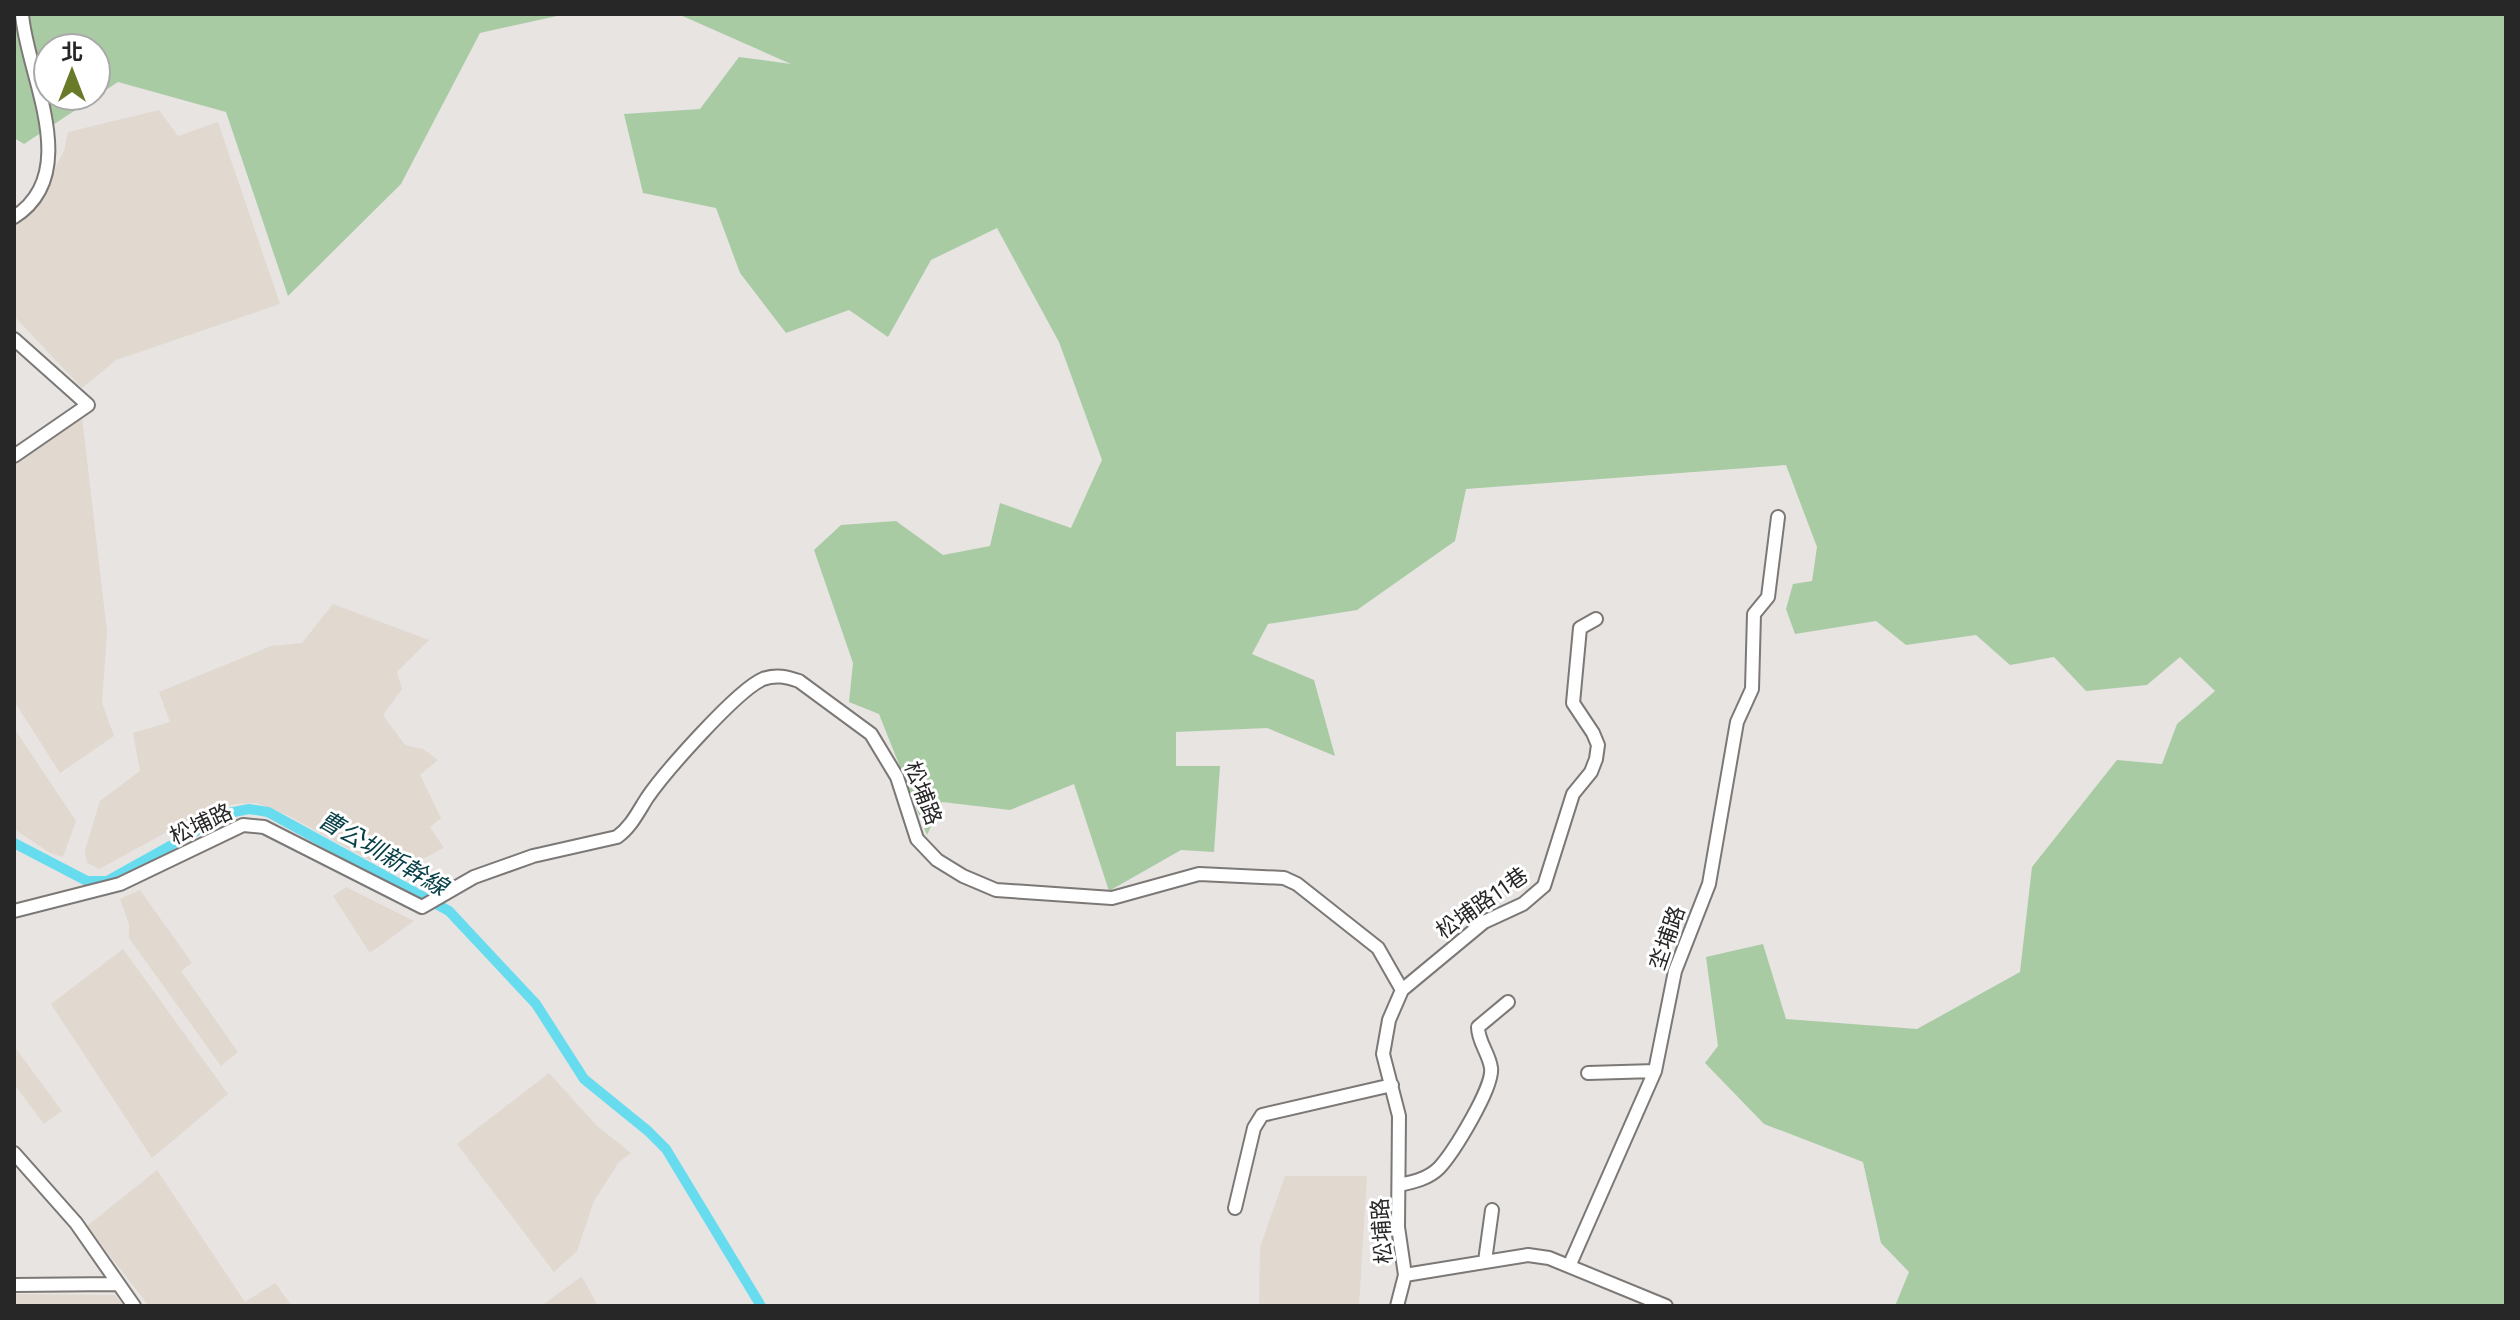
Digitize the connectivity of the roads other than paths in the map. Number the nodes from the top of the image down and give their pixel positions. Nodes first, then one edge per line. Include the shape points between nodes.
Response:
1 (22, 14) edge
2 (14, 217) edge
3 (14, 339) edge
4 (14, 456) edge
5 (1778, 517) dead end
6 (1596, 619) dead end
7 (14, 911) edge
8 (1402, 990) junction
9 (1508, 1002) dead end
10 (1655, 1071) junction
11 (1588, 1073) dead end
12 (1392, 1085) junction
13 (14, 1153) edge
14 (1399, 1185) junction
15 (1235, 1208) dead end
16 (1492, 1210) dead end
17 (1485, 1261) junction
18 (1570, 1264) junction
19 (1405, 1275) junction
20 (117, 1284) junction
21 (14, 1285) edge
22 (134, 1306) edge
23 (1397, 1306) edge
24 (1666, 1306) edge

1 - 2 street via 48,138 37,192
3 - 4 street via 88,405
5 - 10 street, 坔埔路 via 1768,597 1754,614 1752,689 1737,722 1709,884 1675,971
6 - 8 street, 松埔路11巷 via 1580,628 1573,703 1598,745 1596,759 1573,794 1544,886 1523,904 1484,922
7 - 8 street, 松埔路 via 120,884 232,829 253,824 422,907 474,877 533,856 617,837 659,783 745,692 764,679 788,677 871,734 897,777 917,839 937,860 970,879 996,890 1112,898 1199,874 1284,878 1378,948
8 - 12 street, 松埔路 via 1384,1035
9 - 14 street via 1478,1027 1491,1078 1455,1143 1427,1177
10 - 11 street
10 - 18 street, 坔埔路
12 - 14 street, 松埔路 via 1399,1116
12 - 15 street via 1262,1115 1254,1128
13 - 20 street via 76,1223
14 - 19 street, 松埔路
16 - 17 street
17 - 18 street via 1528,1255
17 - 19 street
18 - 24 street
19 - 23 street, 松埔路
20 - 21 street
20 - 22 street

